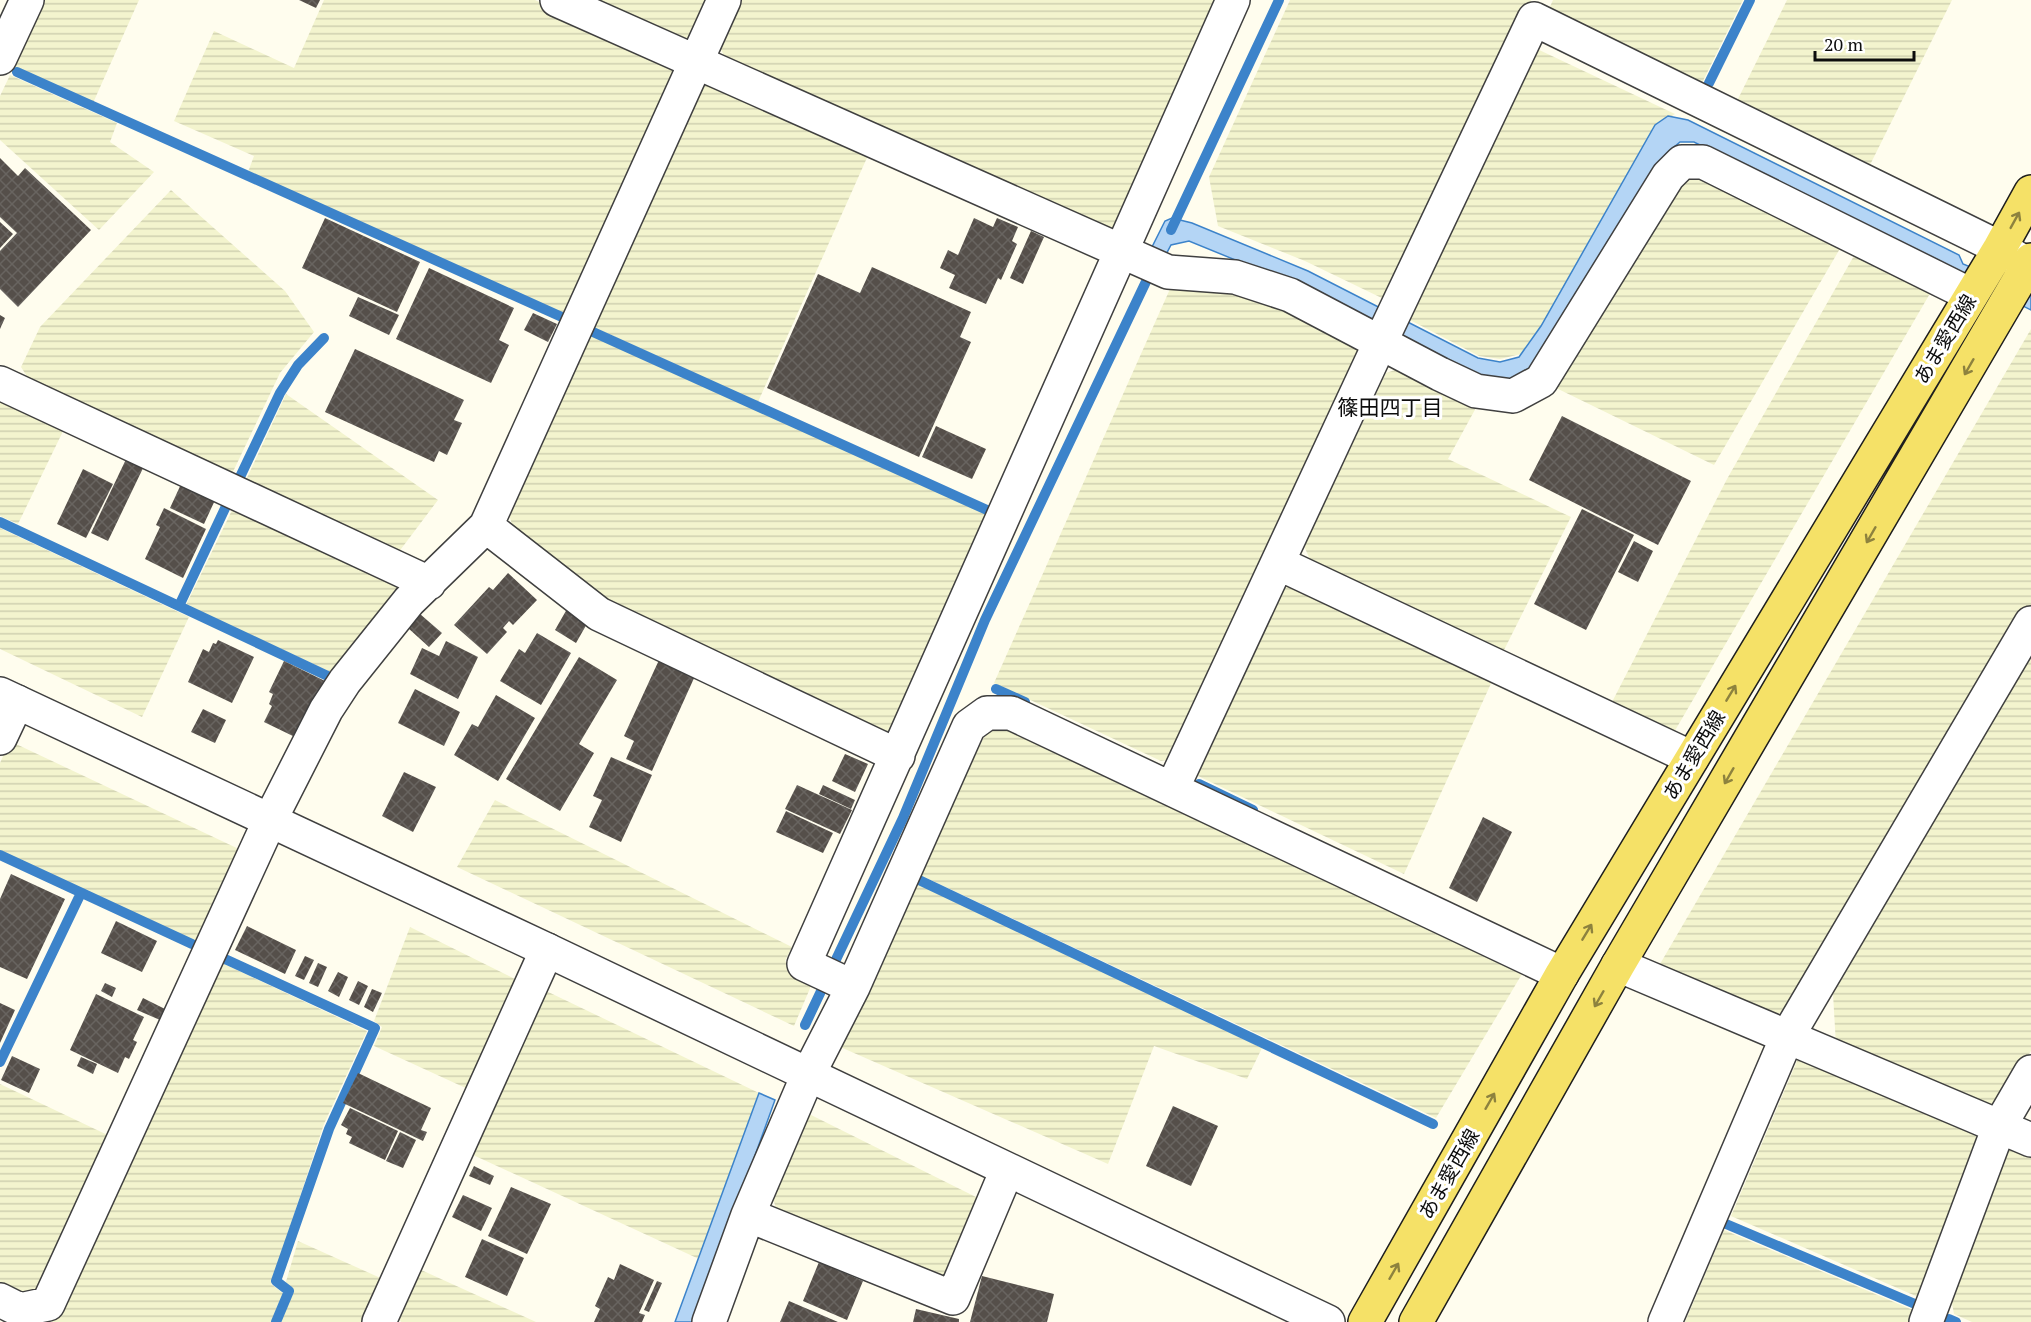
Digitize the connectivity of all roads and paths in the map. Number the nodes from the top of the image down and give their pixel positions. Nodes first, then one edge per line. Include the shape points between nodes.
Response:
1 (27, 0) edge
2 (557, 0) edge
3 (724, 0) edge
4 (1233, 0) edge
5 (1539, 9) edge
6 (0, 58) edge
7 (696, 62) junction
8 (2031, 192) edge
9 (2000, 248) junction
10 (1141, 261) junction
11 (2030, 263) edge
12 (1973, 291) junction
13 (1387, 328) junction
14 (0, 383) edge
15 (486, 526) junction
16 (1278, 563) junction
17 (429, 583) junction
18 (2031, 623) edge
19 (9, 698) edge
20 (0, 738) edge
21 (898, 756) junction
22 (1692, 759) junction
23 (1172, 789) junction
24 (270, 820) junction
25 (547, 950) junction
26 (1618, 965) junction
27 (1562, 974) junction
28 (839, 980) junction
29 (1787, 1037) junction
30 (2031, 1072) edge
31 (808, 1075) junction
32 (1999, 1127) junction
33 (2031, 1140) edge
34 (1007, 1170) junction
35 (748, 1215) junction
36 (0, 1300) edge
37 (379, 1322) edge
38 (709, 1322) edge
39 (1328, 1322) edge
40 (1365, 1322) edge
41 (1416, 1322) edge
42 (1665, 1322) edge
43 (1926, 1322) edge

1 - 6 street
2 - 7 street
3 - 7 street
4 - 10 street
5 - 9 street
5 - 13 street
7 - 10 street
7 - 15 street
9 -> 8 main road, あま愛西線
9 - 11 street
9 - 12 main road, あま愛西線
10 - 13 street via 1235,277
10 - 21 street
11 -> 26 main road, あま愛西線
12 - 13 street via 1703,162 1682,162 1668,176 1541,381 1513,396 1476,391
22 -> 12 main road, あま愛西線
13 - 16 street
14 - 17 street
15 - 17 street
15 - 21 street via 599,614
16 - 22 street
16 - 23 street
17 - 24 street via 409,601 345,681
18 - 29 street
19 - 20 street
19 - 24 street
21 - 28 street via 804,964
27 -> 22 main road, あま愛西線
23 - 27 street
23 - 28 street via 1011,713 987,713 969,726
24 - 25 street
24 - 36 street via 48,1304 20,1310
25 - 31 street
25 - 37 street
26 - 29 street
26 -> 41 main road, あま愛西線
40 -> 27 main road, あま愛西線
28 - 31 street
29 - 32 street
29 - 42 street
30 - 32 street
31 - 34 street
31 - 35 street
32 - 33 street
32 - 43 street
34 - 35 street via 953,1298
34 - 39 street
35 - 38 street

